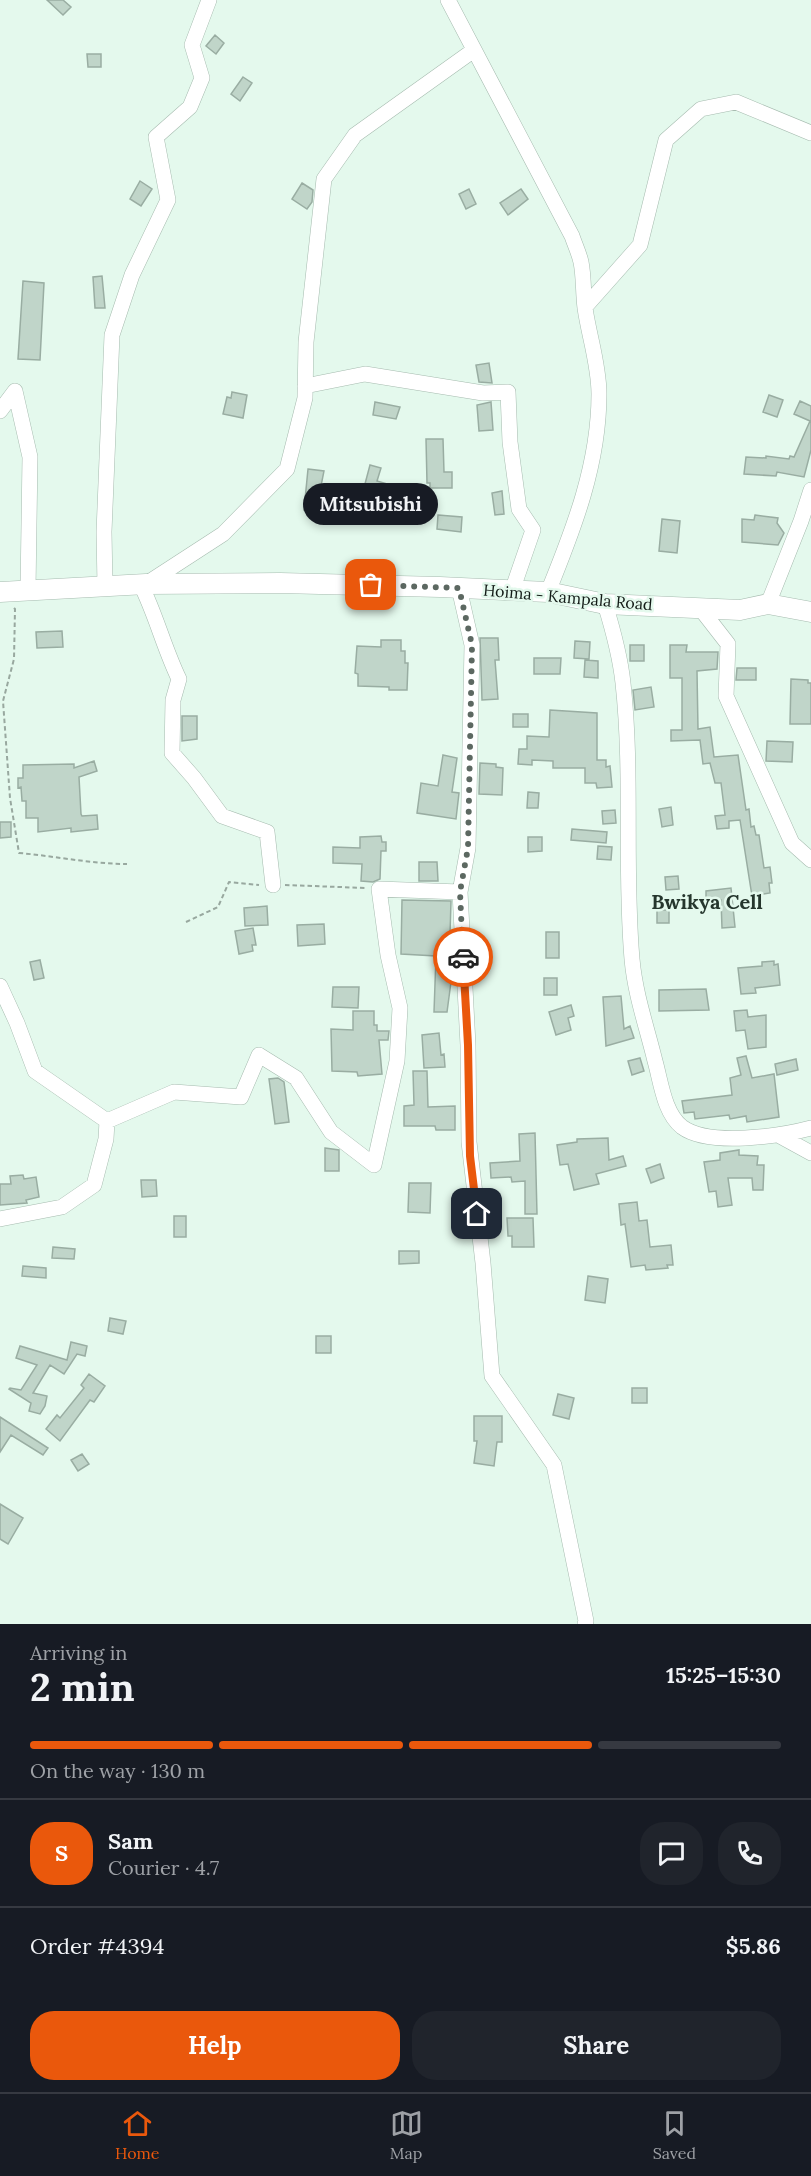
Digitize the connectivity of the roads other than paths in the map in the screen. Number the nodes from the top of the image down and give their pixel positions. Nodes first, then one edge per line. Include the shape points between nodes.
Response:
1 (209, 0) edge
2 (448, 0) edge
3 (474, 50) junction
4 (811, 133) edge
5 (585, 307) junction
6 (305, 386) junction
7 (0, 411) edge
8 (811, 490) edge
9 (143, 585) junction
10 (105, 586) junction
11 (459, 588) junction
12 (28, 590) junction
13 (512, 591) junction
14 (548, 592) junction
15 (4, 598) edge
16 (605, 604) junction
17 (768, 604) junction
18 (700, 608) junction
19 (811, 612) edge
20 (811, 860) edge
21 (273, 885) dead end
22 (460, 892) junction
23 (0, 986) edge
24 (107, 1121) junction
25 (811, 1128) edge
26 (780, 1136) junction
27 (811, 1152) edge
28 (0, 1219) edge
29 (585, 1624) edge

1 - 10 street via 192,45 202,78 190,107 156,137 168,200 132,275 112,335
2 - 3 street
3 - 5 street via 572,236 581,263
3 - 6 street via 356,135 324,179 306,342
4 - 5 street via 736,102 700,109 666,140 640,245
5 - 14 street via 599,393 591,474
6 - 9 street via 287,469 223,534
6 - 13 street via 365,374 483,393 508,392 519,509 533,530
7 - 12 street via 15,391 30,457
8 - 17 street
9 - 10 main road, Hoima - Kampala Road
9 - 11 main road, Hoima - Kampala Road via 280,583
9 - 21 street via 179,679 173,700 172,753 222,816 267,832
10 - 12 main road, Hoima - Kampala Road
11 - 13 main road, Hoima - Kampala Road
11 - 22 street via 472,645 468,848
12 - 15 main road, Hoima - Kampala Road
13 - 14 main road, Hoima - Kampala Road
14 - 16 main road, Hoima - Kampala Road
16 - 18 main road, Hoima - Kampala Road
16 - 26 street via 618,648 623,685 632,962 662,1091 683,1127 722,1137
17 - 18 main road, Hoima - Kampala Road via 740,610
17 - 19 main road, Hoima - Kampala Road
18 - 20 street via 728,644 726,696 792,843
22 - 24 street via 379,889 400,1008 397,1061 374,1166 331,1132 296,1078 260,1055 241,1097 174,1092
22 - 29 street via 470,1156 492,1376 554,1466
23 - 24 street via 35,1071
24 - 28 street via 94,1185 62,1207
25 - 26 street
26 - 27 street

